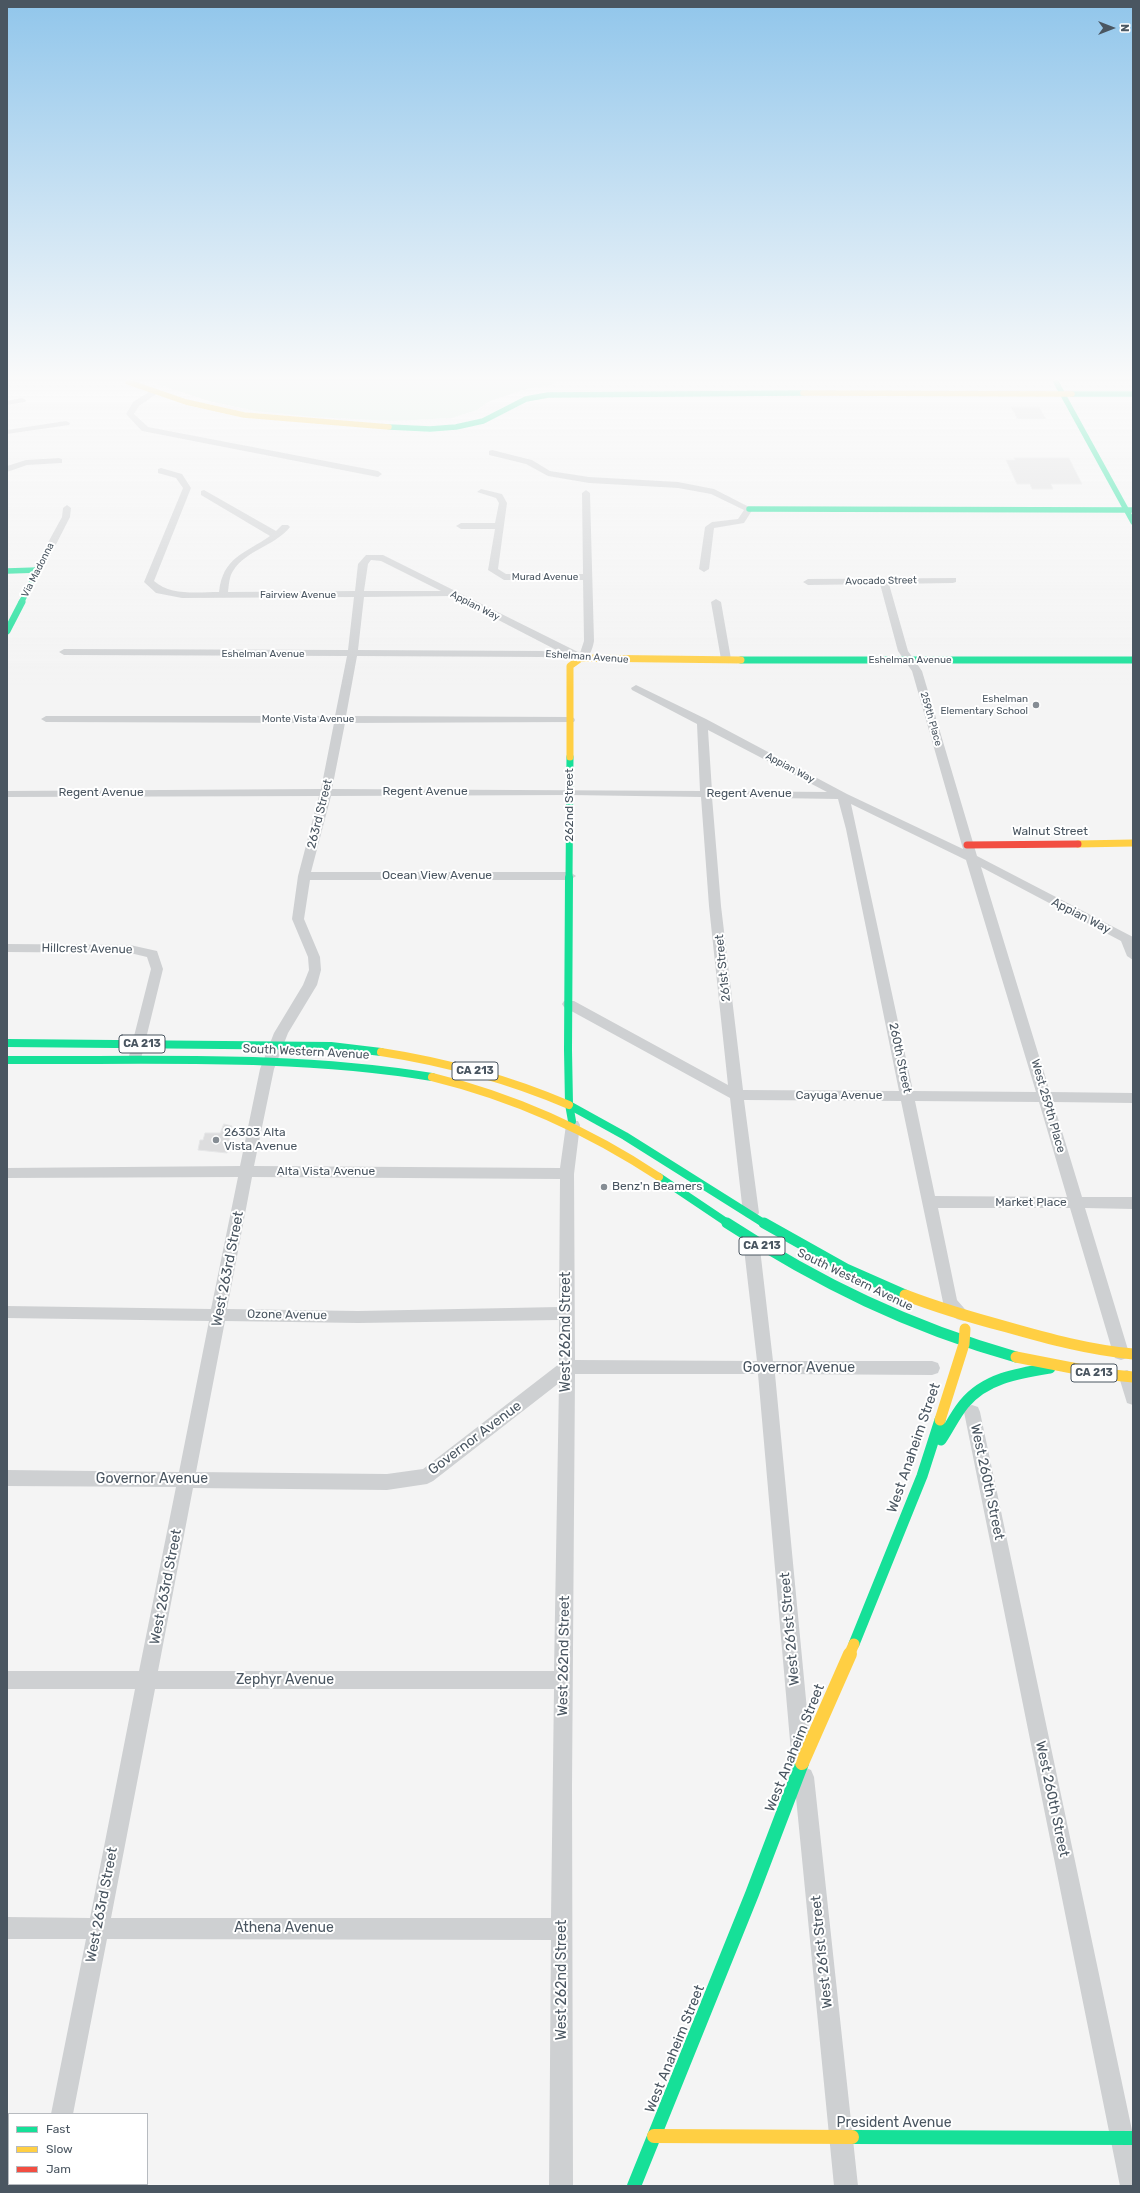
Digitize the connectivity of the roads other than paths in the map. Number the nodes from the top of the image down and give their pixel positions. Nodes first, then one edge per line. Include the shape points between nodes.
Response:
1 (185, 484) edge
2 (666, 484) edge
3 (1115, 484) edge
4 (481, 492) dead end
5 (204, 493) dead end
6 (586, 493) dead end
7 (67, 508) dead end
8 (749, 508) junction
9 (1130, 510) edge
10 (1133, 522) edge
11 (461, 526) dead end
12 (499, 526) junction
13 (285, 527) dead end
14 (277, 536) junction
15 (369, 557) joint
16 (704, 569) dead end
17 (38, 570) junction
18 (7, 571) edge
19 (587, 577) junction
20 (953, 580) dead end
21 (808, 582) dead end
22 (884, 582) junction
23 (452, 594) junction
24 (223, 595) junction
25 (359, 596) junction
26 (716, 602) dead end
27 (7, 631) edge
28 (64, 652) dead end
29 (352, 655) junction
30 (581, 658) junction
31 (726, 659) junction
32 (910, 660) junction
33 (1133, 660) edge
34 (636, 688) dead end
35 (46, 719) dead end
36 (340, 719) junction
37 (570, 720) junction
38 (702, 721) junction
39 (326, 792) junction
40 (570, 792) junction
41 (7, 794) edge
42 (705, 794) junction
43 (843, 796) junction
44 (1133, 843) edge
45 (945, 844) junction
46 (966, 844) junction
47 (972, 860) junction
48 (304, 876) junction
49 (570, 876) junction
50 (1130, 941) edge
51 (7, 948) edge
52 (1133, 956) edge
53 (569, 1004) junction
54 (7, 1042) edge
55 (139, 1044) junction
56 (277, 1044) junction
57 (7, 1060) edge
58 (135, 1060) junction
59 (271, 1061) junction
60 (736, 1095) junction
61 (908, 1096) junction
62 (1046, 1097) junction
63 (1133, 1098) edge
64 (569, 1104) junction
65 (573, 1125) junction
66 (246, 1172) junction
67 (7, 1173) edge
68 (567, 1174) junction
69 (929, 1202) junction
70 (1076, 1203) junction
71 (1133, 1203) edge
72 (751, 1213) junction
73 (751, 1240) junction
74 (7, 1312) edge
75 (567, 1313) junction
76 (220, 1314) junction
77 (964, 1316) junction
78 (964, 1344) junction
79 (1127, 1353) edge
80 (567, 1367) junction
81 (1055, 1367) junction
82 (766, 1368) junction
83 (932, 1368) dead end
84 (1130, 1377) edge
85 (1133, 1398) edge
86 (972, 1412) dead end
87 (929, 1455) junction
88 (7, 1478) edge
89 (187, 1478) junction
90 (7, 1680) edge
91 (563, 1680) junction
92 (147, 1681) junction
93 (802, 1764) junction
94 (7, 1928) edge
95 (97, 1928) junction
96 (562, 1929) junction
97 (62, 2113) edge
98 (654, 2136) junction
99 (841, 2136) junction
100 (1128, 2138) edge
101 (561, 2186) edge
102 (634, 2186) edge
103 (846, 2186) edge
104 (1132, 2186) edge

1 - 24 street, Fairview Avenue via 187,488 149,582 159,592
2 - 8 street via 714,492
3 - 9 main road
4 - 12 street via 497,495 502,499
5 - 14 street
6 - 19 street, 262nd Street
7 - 17 street, Via Madonna via 66,517
8 - 9 main road
8 - 16 street via 741,521 710,527
9 - 10 main road
11 - 12 street
12 - 19 street, Murad Avenue via 493,570 504,577
13 - 14 street
14 - 24 street via 238,560 229,569
15 - 23 street, Appian Way via 383,558
15 - 25 street, 263rd Street via 363,564
17 - 18 main road
17 - 27 main road, Via Madonna
19 - 30 street, 262nd Street via 589,641 587,652
20 - 22 street, Avocado Street
21 - 22 street, Avocado Street
22 - 32 street, 259th Place via 903,651
23 - 25 street, Fairview Avenue
23 - 30 street, Appian Way
24 - 25 street, Fairview Avenue
25 - 29 street, 263rd Street
26 - 31 street
28 - 29 street, Eshelman Avenue
29 - 30 street, Eshelman Avenue via 542,654
29 - 36 street, 263rd Street
30 - 31 main road, Eshelman Avenue
30 - 37 main road, 262nd Street via 570,666
31 - 32 main road, Eshelman Avenue
32 - 33 main road, Eshelman Avenue
32 - 46 street, 259th Place via 917,671
34 - 38 street, Appian Way
35 - 36 street, Monte Vista Avenue
36 - 37 street, Monte Vista Avenue
36 - 39 street, 263rd Street
37 - 40 main road, 262nd Street
38 - 42 street, 261st Street
38 - 43 street, Appian Way
39 - 40 street, Regent Avenue
39 - 41 street, Regent Avenue
39 - 48 street, 263rd Street
40 - 42 street, Regent Avenue
40 - 49 main road, 262nd Street
42 - 43 street, Regent Avenue
42 - 60 street, 261st Street
43 - 45 street, Appian Way
43 - 61 street, 260th Street
44 - 46 main road, Walnut Street
45 - 46 street, Appian Way
45 - 47 street, Appian Way
46 - 47 street, 259th Place
47 - 50 street, Appian Way
47 - 62 street, West 259th Place
48 - 49 street, Ocean View Avenue
48 - 56 street, 263rd Street via 298,919 314,957 315,970 310,985
49 - 53 main road, 262nd Street
50 - 52 street
51 - 55 street, Hillcrest Avenue via 130,949 152,954 157,969
53 - 60 street, Cayuga Avenue
53 - 64 main road, 262nd Street
54 - 55 main road, South Western Avenue / CA 213
55 - 56 main road, South Western Avenue / CA 213
55 - 58 street, Hillcrest Avenue
56 - 59 street, 263rd Street
56 - 64 main road, South Western Avenue / CA 213 via 376,1051 476,1071 522,1085
57 - 58 main road, South Western Avenue / CA 213
58 - 59 main road, South Western Avenue / CA 213
59 - 65 main road, South Western Avenue / CA 213 via 330,1062 424,1076 466,1085 518,1102
59 - 66 street, West 263rd Street via 262,1090
60 - 61 street, Cayuga Avenue
60 - 72 street, 261st Street
61 - 62 street, Cayuga Avenue
61 - 69 street, 260th Street
62 - 63 street, Cayuga Avenue
62 - 70 street, West 259th Place
64 - 65 main road, 262nd Street
64 - 72 main road, South Western Avenue / CA 213 via 619,1130 693,1179
65 - 68 street, West 262nd Street
65 - 73 main road, South Western Avenue / CA 213 via 635,1161
66 - 67 street, Alta Vista Avenue
66 - 68 street, Alta Vista Avenue
66 - 76 street, West 263rd Street
68 - 75 street, West 262nd Street
69 - 70 street, Market Place
69 - 77 street, 260th Street via 950,1303
70 - 71 street, Market Place
70 - 79 street, West 259th Place
72 - 77 main road, South Western Avenue / CA 213 via 850,1272 922,1302
73 - 78 main road, South Western Avenue / CA 213 via 874,1305
73 - 82 street, West 261st Street
74 - 76 street, Ozone Avenue
75 - 76 street, Ozone Avenue via 358,1317
75 - 80 street, West 262nd Street
76 - 89 street, West 263rd Street
77 - 78 main road, West Anaheim Street
77 - 79 main road, South Western Avenue / CA 213 via 1036,1336
78 - 81 main road, South Western Avenue / CA 213
78 - 87 main road, West Anaheim Street
80 - 82 street, Governor Avenue
80 - 89 street, Governor Avenue via 427,1476 387,1482
80 - 91 street, West 262nd Street
81 - 84 main road, South Western Avenue / CA 213
81 - 87 main road via 1002,1379 984,1387 969,1398
82 - 83 street, Governor Avenue
82 - 93 street, West 261st Street
84 - 85 street
86 - 100 street, West 260th Street
87 - 93 main road, West Anaheim Street via 860,1629
88 - 89 street, Governor Avenue
89 - 92 street, West 263rd Street
90 - 92 street, Zephyr Avenue
91 - 92 street, Zephyr Avenue
91 - 96 street, West 262nd Street
92 - 95 street, West 263rd Street
93 - 98 main road, West Anaheim Street
93 - 99 street, West 261st Street
94 - 95 street, Athena Avenue
95 - 96 street, Athena Avenue
95 - 97 street, West 263rd Street
96 - 101 street, West 262nd Street
98 - 99 main road, President Avenue
98 - 102 main road, West Anaheim Street
99 - 100 main road, President Avenue
99 - 103 street, West 261st Street
100 - 104 street, West 260th Street

